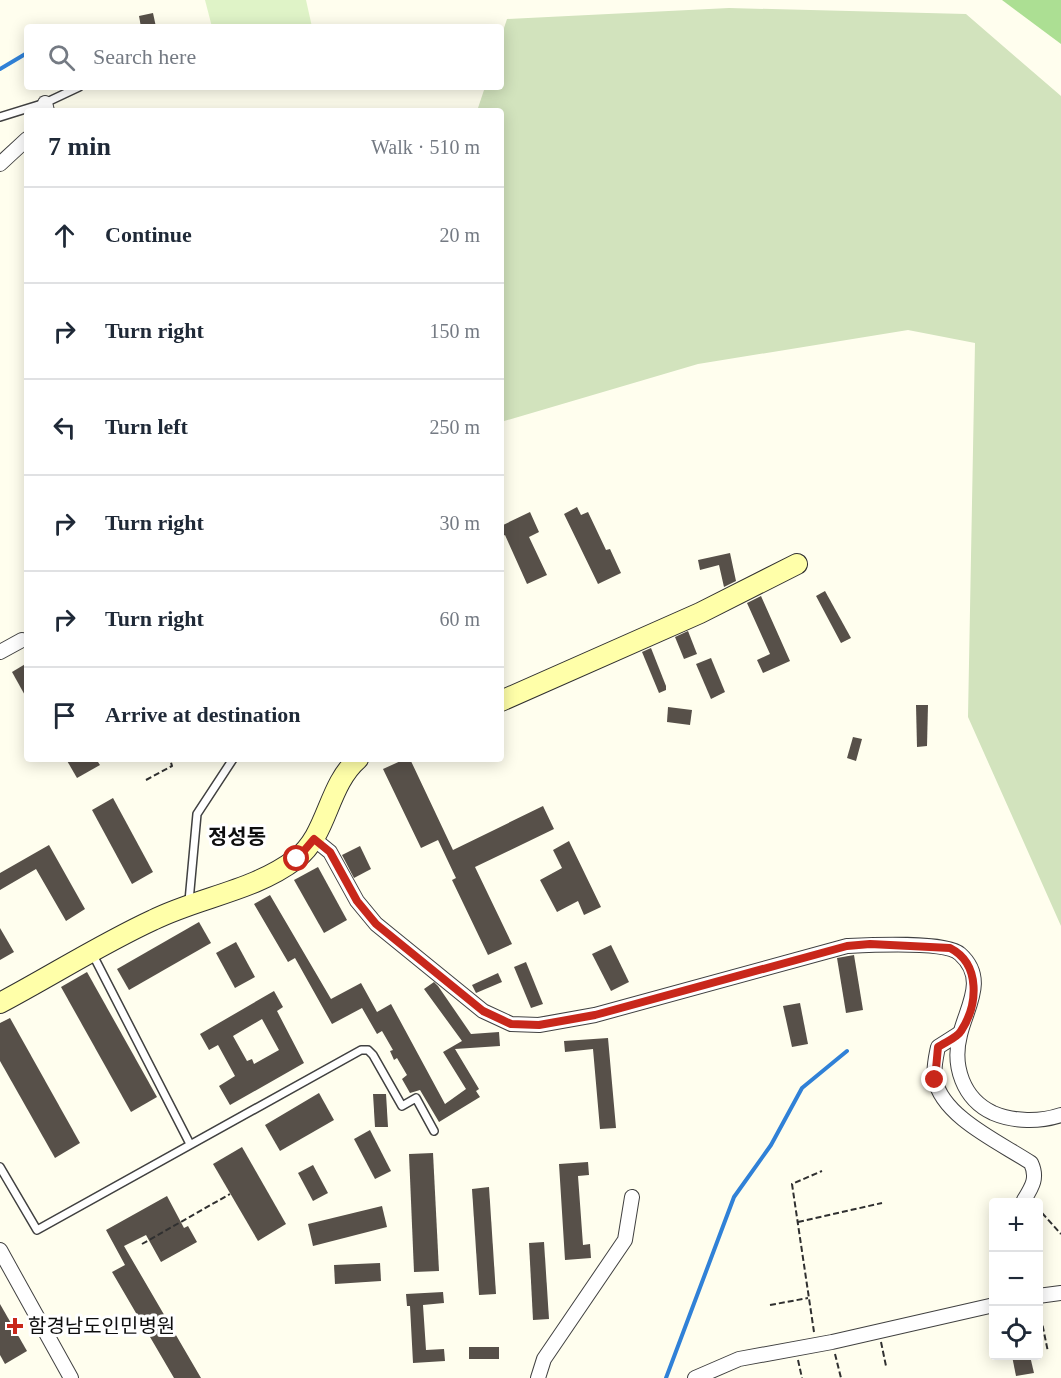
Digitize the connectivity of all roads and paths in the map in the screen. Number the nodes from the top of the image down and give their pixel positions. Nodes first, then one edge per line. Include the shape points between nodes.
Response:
1 (74, 90) edge
2 (46, 107) edge
3 (24, 112) edge
4 (0, 117) edge
5 (24, 142) edge
6 (0, 164) edge
7 (797, 564) dead end
8 (24, 636) edge
9 (0, 652) edge
10 (504, 700) edge
11 (171, 762) edge
12 (231, 762) edge
13 (355, 762) edge
14 (147, 780) dead end
15 (314, 839) junction
16 (189, 905) junction
17 (92, 953) junction
18 (0, 1003) edge
19 (960, 1033) junction
20 (1061, 1115) edge
21 (434, 1131) dead end
22 (190, 1144) junction
23 (0, 1167) edge
24 (822, 1172) dead end
25 (230, 1194) dead end
26 (632, 1197) dead end
27 (1025, 1198) edge
28 (882, 1203) dead end
29 (1043, 1214) edge
30 (798, 1222) junction
31 (1061, 1234) edge
32 (142, 1244) dead end
33 (0, 1250) edge
34 (1061, 1293) edge
35 (1043, 1295) edge
36 (810, 1298) junction
37 (770, 1305) dead end
38 (989, 1306) edge
39 (1038, 1306) edge
40 (878, 1332) junction
41 (832, 1342) junction
42 (817, 1345) junction
43 (794, 1349) junction
44 (1048, 1352) dead end
45 (886, 1366) dead end
46 (71, 1378) edge
47 (537, 1378) edge
48 (695, 1378) edge
49 (802, 1378) edge
50 (840, 1378) edge

1 - 2 lane
3 - 4 lane
5 - 6 street
7 - 10 street via 700,613
8 - 9 street
11 - 14 path via 172,766
12 - 16 lane via 197,814
13 - 15 street via 337,784
15 - 16 street via 297,859 261,879
15 - 19 street via 330,852 357,901 376,924 483,1011 511,1024 539,1025 595,1015 804,957 870,944 938,947 960,953 974,984 972,1004
16 - 17 street
17 - 18 street
17 - 22 lane
19 - 20 street via 960,1077 978,1103 997,1114 1019,1119
19 - 27 street via 938,1047 935,1080 950,1109 1031,1163 1035,1172 1033,1185
21 - 22 lane via 416,1098 402,1106 373,1055 361,1050
22 - 23 lane via 37,1230
24 - 30 path via 792,1184
25 - 32 path
26 - 47 street via 625,1240 544,1359
28 - 30 path
29 - 31 path
30 - 36 path
33 - 46 street
34 - 35 street
36 - 37 path
36 - 42 path
38 - 40 street
39 - 44 path
40 - 41 street
40 - 45 path
41 - 42 street
41 - 50 path
42 - 43 street
43 - 48 street via 739,1359
43 - 49 path

